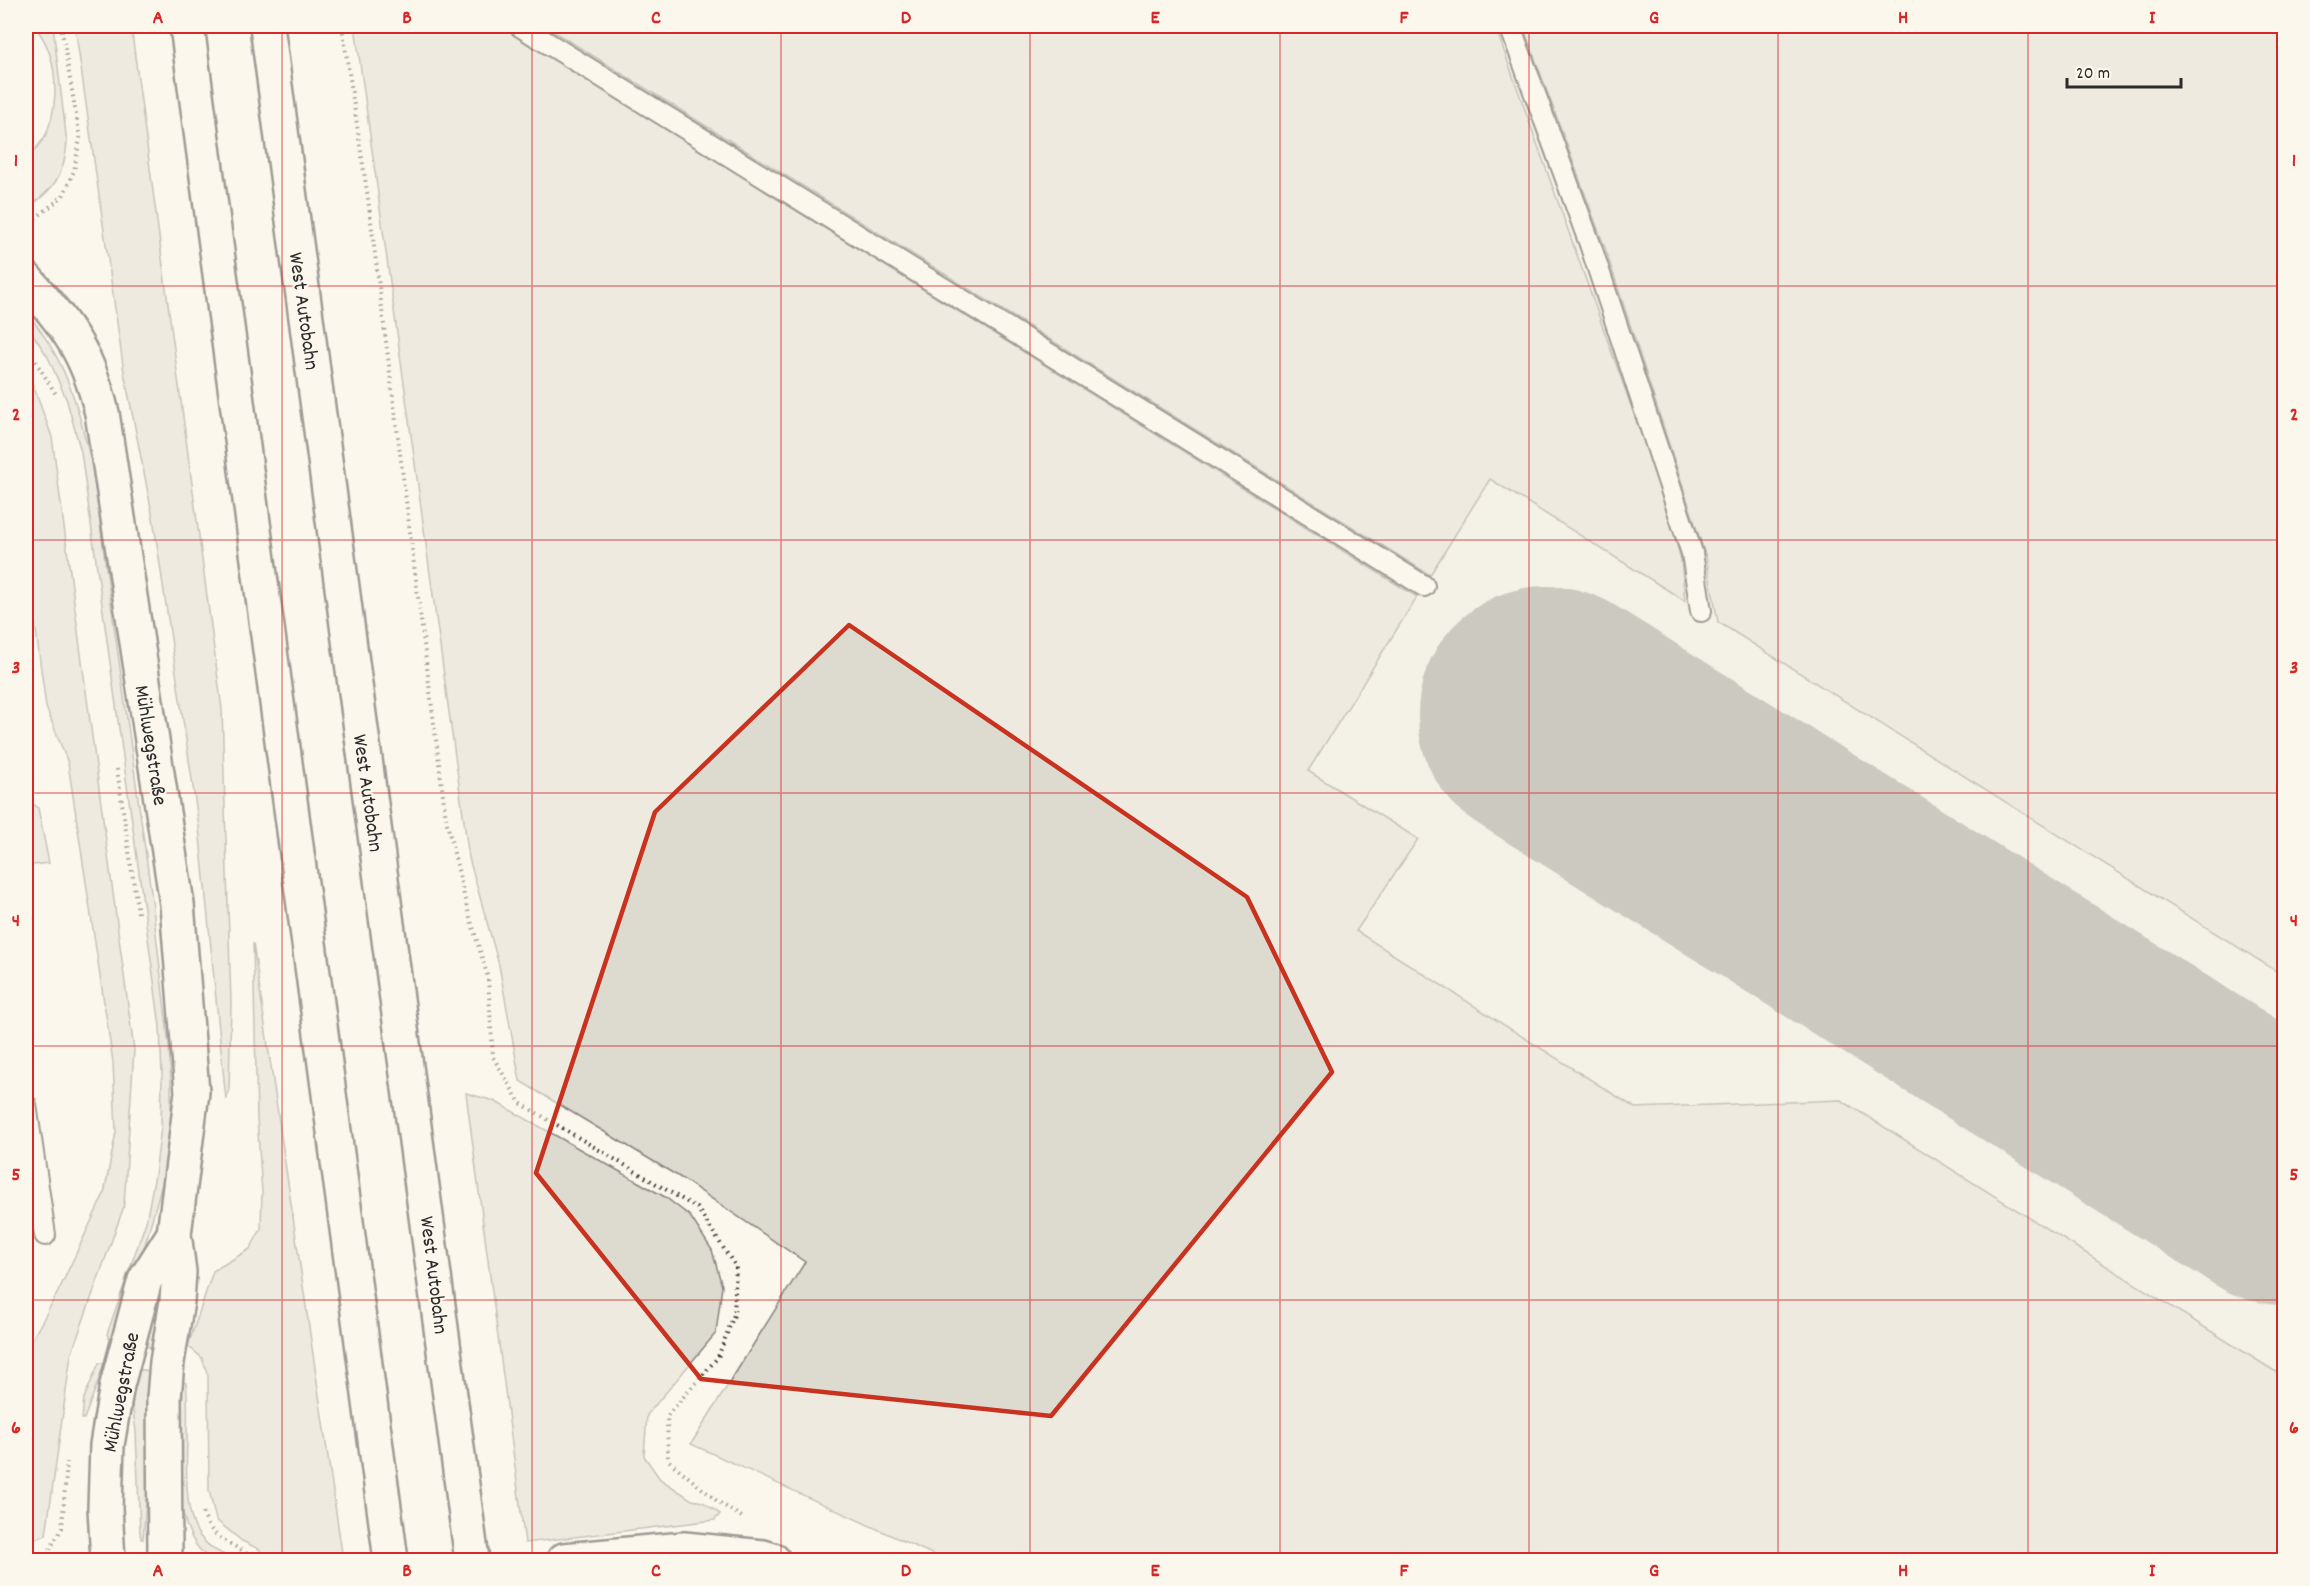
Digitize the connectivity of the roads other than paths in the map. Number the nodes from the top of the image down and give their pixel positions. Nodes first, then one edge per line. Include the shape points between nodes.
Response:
1 (187, 26) edge
2 (267, 26) edge
3 (520, 26) edge
4 (1510, 26) edge
5 (26, 279) edge
6 (1424, 586) dead end
7 (1701, 611) dead end
8 (26, 1106) edge
9 (174, 1234) junction
10 (45, 1235) dead end
11 (471, 1548) edge
12 (390, 1558) edge
13 (768, 1558) edge
14 (108, 1560) edge
15 (165, 1560) edge
16 (564, 1560) edge

1 - 12 main road
2 - 11 main road, West Autobahn
3 - 6 lane
4 - 7 lane via 1590,244 1688,542
5 - 9 main road, Mühlwegstraße via 63,322 82,352 102,413 178,916 192,1092
8 - 10 lane
9 - 14 main road, Mühlwegstraße via 145,1280 117,1385 107,1445
9 - 15 main road, Mühlwegstraße via 179,1272 165,1389
13 - 16 main road via 684,1549

